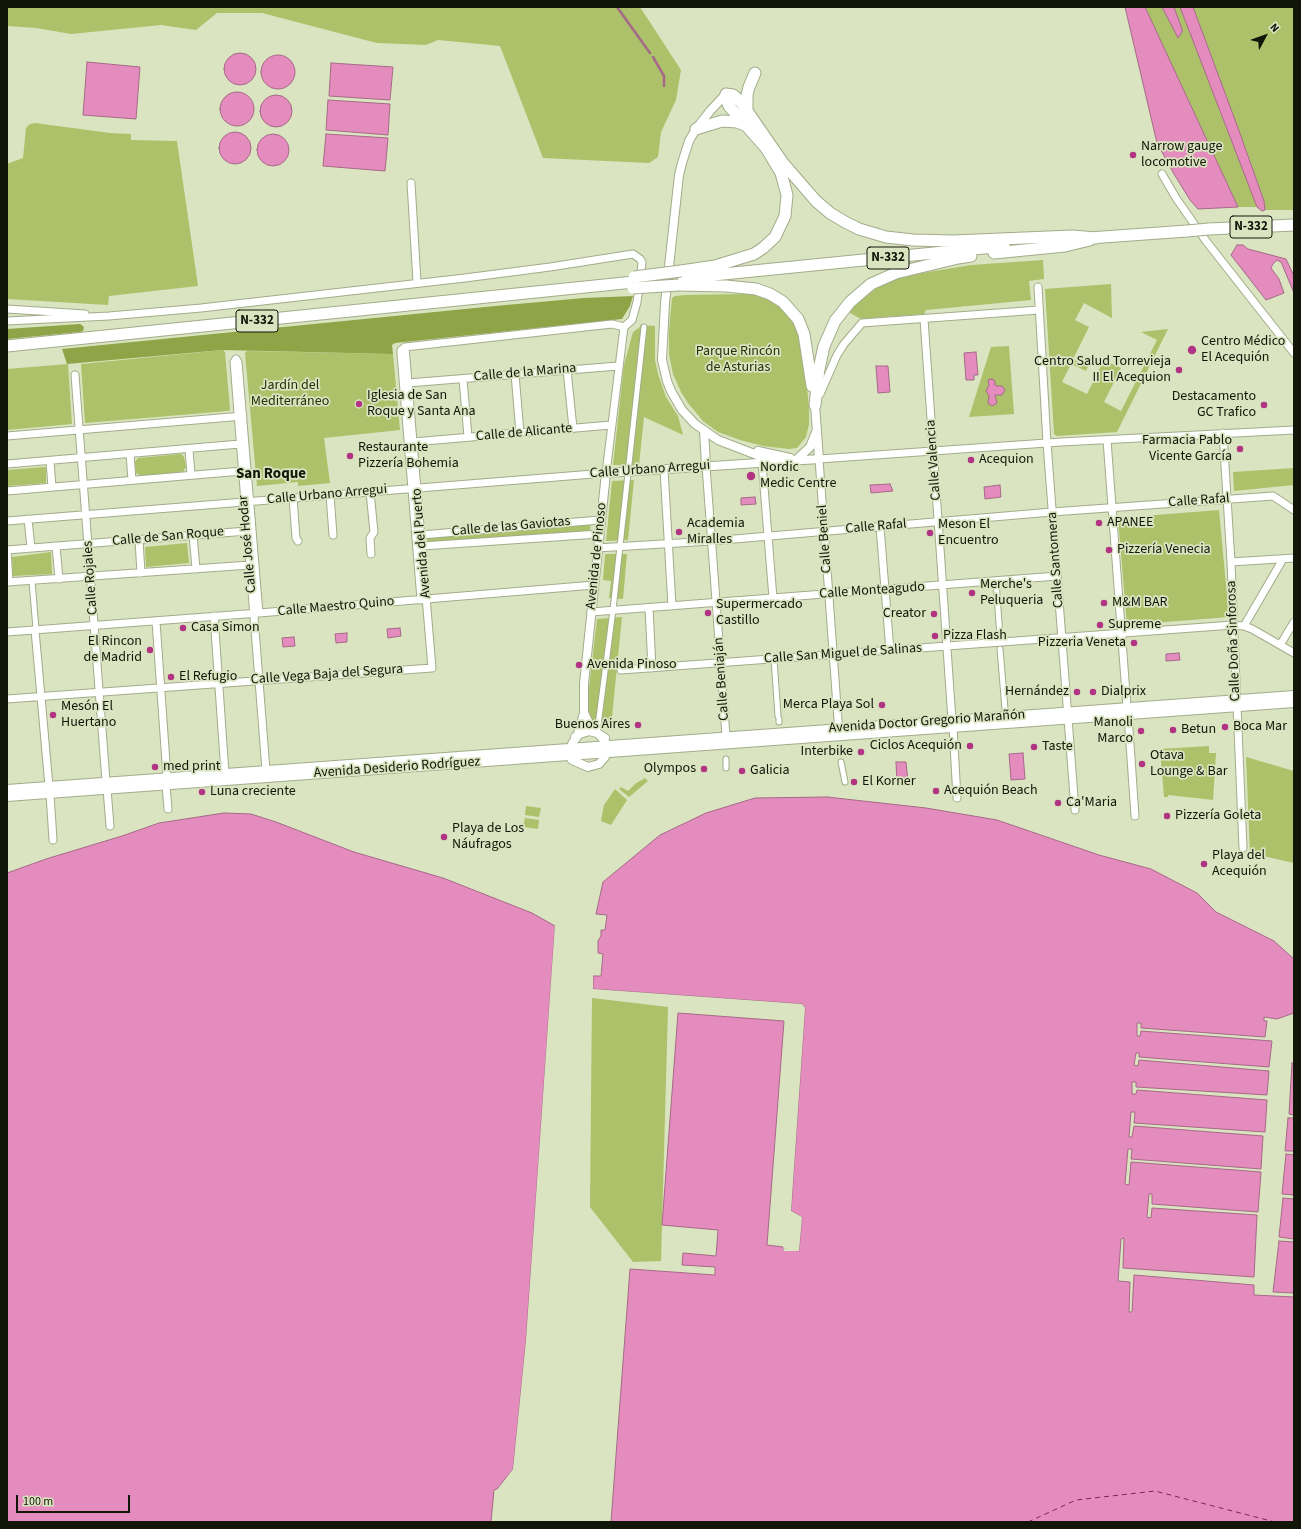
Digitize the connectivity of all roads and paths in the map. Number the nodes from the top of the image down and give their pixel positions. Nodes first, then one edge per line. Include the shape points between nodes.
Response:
1 (755, 73) dead end
2 (726, 94) junction
3 (747, 110) junction
4 (746, 125) junction
5 (696, 129) junction
6 (1162, 174) dead end
7 (411, 183) dead end
8 (1294, 225) edge
9 (1096, 238) junction
10 (680, 278) junction
11 (417, 282) junction
12 (634, 283) junction
13 (1038, 287) dead end
14 (507, 296) junction
15 (7, 309) edge
16 (23, 310) junction
17 (1039, 310) junction
18 (109, 316) junction
19 (924, 319) junction
20 (23, 320) junction
21 (7, 321) edge
22 (624, 327) junction
23 (644, 327) dead end
24 (7, 346) edge
25 (405, 347) junction
26 (1294, 353) edge
27 (618, 366) junction
28 (568, 370) junction
29 (515, 374) junction
30 (75, 376) dead end
31 (463, 379) junction
32 (408, 383) junction
33 (815, 405) junction
34 (240, 416) junction
35 (611, 425) junction
36 (573, 428) junction
37 (79, 430) junction
38 (704, 430) junction
39 (817, 430) junction
40 (1294, 430) edge
41 (520, 433) junction
42 (1223, 433) junction
43 (7, 436) edge
44 (468, 438) junction
45 (1107, 440) junction
46 (413, 442) junction
47 (1047, 443) junction
48 (240, 444) junction
49 (189, 449) junction
50 (743, 450) junction
51 (934, 451) junction
52 (130, 454) junction
53 (82, 458) junction
54 (819, 459) junction
55 (796, 460) junction
56 (50, 461) junction
57 (774, 461) junction
58 (762, 462) junction
59 (7, 464) edge
60 (706, 466) junction
61 (664, 469) junction
62 (242, 471) junction
63 (628, 472) junction
64 (606, 473) junction
65 (191, 475) junction
66 (132, 480) junction
67 (84, 484) junction
68 (52, 487) junction
69 (414, 488) junction
70 (7, 491) edge
71 (370, 492) junction
72 (330, 495) junction
73 (293, 498) junction
74 (1227, 499) junction
75 (247, 502) junction
76 (1112, 508) junction
77 (1294, 510) edge
78 (1052, 512) junction
79 (86, 515) junction
80 (28, 519) junction
81 (600, 520) junction
82 (7, 521) edge
83 (938, 522) junction
84 (880, 527) junction
85 (247, 531) junction
86 (825, 531) junction
87 (599, 534) junction
88 (193, 535) junction
89 (333, 535) dead end
90 (421, 535) junction
91 (768, 536) junction
92 (139, 540) junction
93 (298, 541) dead end
94 (711, 541) junction
95 (88, 544) junction
96 (668, 544) junction
97 (56, 546) junction
98 (422, 546) junction
99 (620, 546) junction
100 (31, 548) junction
101 (597, 548) junction
102 (7, 550) edge
103 (371, 554) dead end
104 (1294, 558) edge
105 (1282, 559) junction
106 (1231, 562) junction
107 (250, 565) junction
108 (196, 569) junction
109 (141, 573) junction
110 (90, 576) junction
111 (1057, 576) junction
112 (58, 579) junction
113 (32, 581) junction
114 (996, 581) junction
115 (8, 582) edge
116 (594, 585) junction
117 (943, 585) junction
118 (885, 590) junction
119 (829, 594) junction
120 (773, 598) junction
121 (424, 599) junction
122 (716, 602) junction
123 (672, 606) junction
124 (649, 608) junction
125 (613, 610) junction
126 (591, 612) junction
127 (256, 613) junction
128 (214, 616) junction
129 (156, 621) junction
130 (1294, 622) edge
131 (94, 625) junction
132 (1233, 625) junction
133 (1244, 626) junction
134 (36, 630) junction
135 (7, 632) edge
136 (1122, 633) junction
137 (1000, 637) dead end
138 (1062, 638) junction
139 (1280, 645) junction
140 (947, 646) junction
141 (1000, 649) dead end
142 (890, 651) junction
143 (1294, 653) edge
144 (833, 655) junction
145 (774, 659) junction
146 (721, 663) junction
147 (432, 668) joint
148 (652, 668) junction
149 (621, 670) dead end
150 (259, 680) junction
151 (218, 684) junction
152 (161, 688) junction
153 (99, 692) junction
154 (40, 696) junction
155 (1294, 696) edge
156 (7, 699) edge
157 (1237, 703) junction
158 (1294, 703) edge
159 (1005, 709) dead end
160 (1128, 711) junction
161 (584, 713) junction
162 (1068, 715) junction
163 (779, 719) dead end
164 (952, 724) junction
165 (839, 732) junction
166 (599, 735) junction
167 (726, 736) junction
168 (577, 737) junction
169 (618, 744) junction
170 (606, 749) junction
171 (560, 752) junction
172 (574, 755) junction
173 (726, 759) dead end
174 (841, 762) dead end
175 (726, 768) dead end
176 (266, 770) junction
177 (225, 773) junction
178 (166, 781) junction
179 (845, 782) dead end
180 (106, 785) junction
181 (7, 789) edge
182 (49, 790) junction
183 (7, 797) edge
184 (957, 798) dead end
185 (168, 809) dead end
186 (1075, 810) dead end
187 (1135, 816) dead end
188 (110, 826) dead end
189 (54, 840) dead end
190 (1243, 848) dead end

1 - 3 highway via 748,87
2 - 3 highway via 737,97
2 - 4 highway via 729,106
2 - 5 street
3 - 9 highway via 783,163 816,201 845,222 873,234 940,241 1072,236
4 - 5 highway via 722,121
4 - 10 highway via 766,148 784,180 788,201 783,223 769,243 754,254
5 - 38 street via 679,175 662,351 670,391 682,410
6 - 26 street via 1206,241
7 - 11 street
8 - 9 highway, N-332, bridge
9 - 10 highway, N-332
9 - 33 highway via 1065,246 958,258 896,273 871,284 842,311 829,332 820,359
10 - 12 highway, N-332
10 - 33 highway via 756,289 783,302 798,319 804,334
11 - 18 street via 196,309
11 - 22 street via 550,267 633,254 640,259 641,273 632,320
12 - 14 highway, N-332
12 - 14 highway via 524,291
13 - 17 street, Calle Santomera
14 - 24 highway, N-332
15 - 16 street
16 - 18 street
16 - 20 street
17 - 19 street
17 - 47 street, Calle Santomera
18 - 20 street
19 - 33 street, Calle Beniel via 862,323 837,355
19 - 51 street, Calle Valencia
20 - 21 street
22 - 25 street via 612,324
22 - 27 street, Avenida de Pinoso
23 - 63 street
25 - 32 street, Avenida del Puerto
25 - 69 street, Avenida del Puerto via 401,354
27 - 28 street, Calle de la Marina
27 - 35 street, Avenida de Pinoso
28 - 29 street, Calle de la Marina
28 - 36 street
29 - 31 street, Calle de la Marina
29 - 41 street
30 - 37 street, Calle Rojales
31 - 32 street, Calle de la Marina
31 - 44 street
32 - 46 street, Avenida del Puerto
33 - 39 street, Calle Beniel
34 - 34 street, Calle José Hodar via 238,362 236,359 234,362
34 - 37 street
34 - 48 street, Calle José Hodar
34 - 75 street, Calle José Hodar
35 - 36 street, Calle de Alicante
35 - 64 street, Avenida de Pinoso
36 - 41 street, Calle de Alicante
37 - 43 street
37 - 53 street, Calle Rojales
38 - 50 street via 718,440
38 - 60 street, Calle Beniaján
39 - 54 street, Calle Beniel
39 - 55 street via 810,447
40 - 42 street, Calle Urbano Arregui
41 - 44 street, Calle de Alicante
42 - 45 street, Calle Urbano Arregui
42 - 74 street, Calle Doña Sinforosa
44 - 46 street, Calle de Alicante
45 - 47 street, Calle Urbano Arregui
45 - 76 street
46 - 69 street, Avenida del Puerto
47 - 51 street, Calle Urbano Arregui
47 - 78 street, Calle Santomera
48 - 49 street
48 - 62 street, Calle José Hodar
49 - 52 street
49 - 65 street
50 - 55 street
50 - 57 street
51 - 54 street, Calle Urbano Arregui
51 - 83 street, Calle Valencia
52 - 53 street
52 - 66 street
53 - 56 street
53 - 67 street, Calle Rojales
54 - 55 street, Calle Urbano Arregui
54 - 86 street, Calle Beniel
55 - 57 street, Calle Urbano Arregui
56 - 59 street
56 - 68 street
57 - 58 street, Calle Urbano Arregui
58 - 60 street, Calle Urbano Arregui
58 - 91 street
60 - 61 street, Calle Urbano Arregui
60 - 94 street, Calle Beniaján
61 - 63 street, Calle Urbano Arregui
61 - 96 street
62 - 65 street
62 - 75 street, Calle José Hodar
63 - 64 street, Calle Urbano Arregui
63 - 99 street
64 - 69 street, Calle Urbano Arregui
64 - 81 street, Avenida de Pinoso
65 - 66 street
66 - 67 street
67 - 68 street
67 - 79 street, Calle Rojales
68 - 70 street
69 - 71 street, Calle Urbano Arregui
69 - 90 street, Avenida del Puerto
69 - 121 street, Avenida del Puerto
71 - 72 street, Calle Urbano Arregui
71 - 103 street via 374,532 370,538
72 - 73 street, Calle Urbano Arregui
72 - 89 street
73 - 75 street, Calle Urbano Arregui
73 - 93 street
74 - 76 street, Calle Rafal
74 - 77 street, Calle Rafal via 1273,496
74 - 106 street, Calle Doña Sinforosa
75 - 79 street, Calle Urbano Arregui
75 - 85 street, Calle José Hodar
75 - 127 street, Calle José Hodar
76 - 78 street, Calle Rafal
76 - 136 street
78 - 83 street, Calle Rafal
78 - 111 street, Calle Santomera
79 - 80 street, Calle Urbano Arregui
79 - 95 street, Calle Rojales
80 - 82 street, Calle Urbano Arregui
80 - 100 street
81 - 87 street, Avenida de Pinoso
81 - 90 street, Calle de las Gaviotas
83 - 84 street, Calle Rafal
83 - 117 street, Calle Valencia
84 - 86 street, Calle Rafal
84 - 118 street
85 - 88 street, Calle de San Roque
85 - 107 street, Calle José Hodar
86 - 91 street, Calle Rafal
86 - 119 street, Calle Beniel
87 - 98 street, Calle de las Gaviotas
87 - 101 street, Avenida de Pinoso
88 - 92 street, Calle de San Roque
88 - 108 street
90 - 98 street, Avenida del Puerto
91 - 94 street, Calle Rafal
91 - 120 street
92 - 95 street, Calle de San Roque
92 - 109 street
94 - 96 street, Calle Rafal
94 - 122 street, Calle Beniaján
95 - 97 street, Calle de San Roque
95 - 110 street, Calle Rojales
96 - 99 street, Calle Rafal
96 - 123 street
97 - 100 street, Calle de San Roque
97 - 112 street
98 - 121 street, Avenida del Puerto
99 - 101 street, Calle Rafal
99 - 125 street
100 - 102 street, Calle de San Roque
101 - 116 street, Avenida de Pinoso
102 - 115 street
104 - 105 street
105 - 106 street
105 - 133 street
106 - 132 street, Calle Doña Sinforosa
107 - 108 street
107 - 127 street, Calle José Hodar
108 - 109 street
109 - 110 street
110 - 112 street
110 - 131 street, Calle Rojales
111 - 114 street, Calle Monteagudo
111 - 138 street, Calle Santomera
112 - 113 street
113 - 115 street
113 - 134 street
114 - 117 street, Calle Monteagudo
114 - 137 street
116 - 121 street, Calle Maestro Quino
116 - 126 street, Avenida de Pinoso
117 - 118 street, Calle Monteagudo
117 - 140 street, Calle Valencia
118 - 119 street, Calle Monteagudo
118 - 142 street
119 - 120 street, Calle Monteagudo
119 - 144 street, Calle Beniel
120 - 122 street, Calle Monteagudo
121 - 127 street, Calle Maestro Quino
121 - 147 street, Avenida del Puerto
122 - 123 street, Calle Monteagudo
122 - 146 street, Calle Beniaján
123 - 124 street, Calle Monteagudo
124 - 125 street, Calle Monteagudo
124 - 148 street
125 - 126 street, Calle Monteagudo
125 - 166 street
126 - 161 street, Avenida de Pinoso via 584,684
127 - 128 street, Calle Maestro Quino
127 - 150 street, Calle José Hodar
128 - 129 street, Calle Maestro Quino
128 - 151 street
129 - 131 street, Calle Maestro Quino
129 - 152 street
130 - 139 street
131 - 134 street, Calle Maestro Quino
131 - 153 street, Calle Rojales
132 - 133 street, Calle San Miguel de Salinas
132 - 136 street, Calle San Miguel de Salinas
132 - 157 street, Calle Doña Sinforosa
133 - 139 street
134 - 135 street, Calle Maestro Quino
134 - 154 street
136 - 138 street, Calle San Miguel de Salinas
136 - 160 street
138 - 140 street, Calle San Miguel de Salinas
138 - 162 street, Calle Santomera
139 - 143 street
140 - 142 street, Calle San Miguel de Salinas
140 - 164 street, Calle Valencia
141 - 159 street
142 - 144 street, Calle San Miguel de Salinas
144 - 145 street, Calle San Miguel de Salinas
144 - 165 street, Calle Beniel
145 - 146 street, Calle San Miguel de Salinas
145 - 163 street
146 - 148 street, Calle San Miguel de Salinas
146 - 167 street, Calle Beniaján
147 - 150 street, Calle Vega Baja del Segura
148 - 149 street, Calle San Miguel de Salinas
150 - 151 street, Calle Vega Baja del Segura
150 - 176 street, Calle José Hodar
151 - 152 street, Calle Vega Baja del Segura
151 - 177 street
152 - 153 street, Calle Vega Baja del Segura
152 - 178 street
153 - 154 street, Calle Vega Baja del Segura
153 - 180 street, Calle Rojales
154 - 156 street, Calle Vega Baja del Segura
154 - 182 street
155 - 157 street, Avenida Doctor Gregorio Marañón
157 - 158 street, Avenida Doctor Gregorio Marañón
157 - 160 street, Avenida Doctor Gregorio Marañón
157 - 190 street, Calle Doña Sinforosa
160 - 162 street, Avenida Doctor Gregorio Marañón
160 - 187 street
161 - 166 street
161 - 168 street, Avenida de Pinoso
162 - 164 street, Avenida Doctor Gregorio Marañón
162 - 186 street, Calle Santomera
164 - 165 street, Avenida Doctor Gregorio Marañón
164 - 184 street, Calle Valencia
165 - 167 street, Avenida Doctor Gregorio Marañón
165 - 170 street, Avenida Doctor Gregorio Marañón
166 - 168 street via 584,732
166 - 169 street
166 - 170 street
167 - 169 street, Avenida Doctor Gregorio Marañón
168 - 171 street
168 - 172 street, Avenida de Pinoso via 573,742
169 - 170 street, Avenida Doctor Gregorio Marañón
170 - 172 street, Avenida Doctor Gregorio Marañón
170 - 172 street via 602,761 596,766 588,767
171 - 172 street
171 - 172 street, Avenida Doctor Gregorio Marañón
171 - 176 street, Avenida Desiderio Rodríguez
171 - 178 street, Avenida Desiderio Rodríguez
173 - 175 street
174 - 179 street
176 - 177 street, Avenida Desiderio Rodríguez
177 - 178 street, Avenida Desiderio Rodríguez
178 - 180 street, Avenida Desiderio Rodríguez
178 - 185 street
180 - 182 street, Avenida Desiderio Rodríguez
180 - 188 street, Calle Rojales
181 - 182 street, Avenida Desiderio Rodríguez
182 - 183 street, Avenida Desiderio Rodríguez
182 - 189 street

